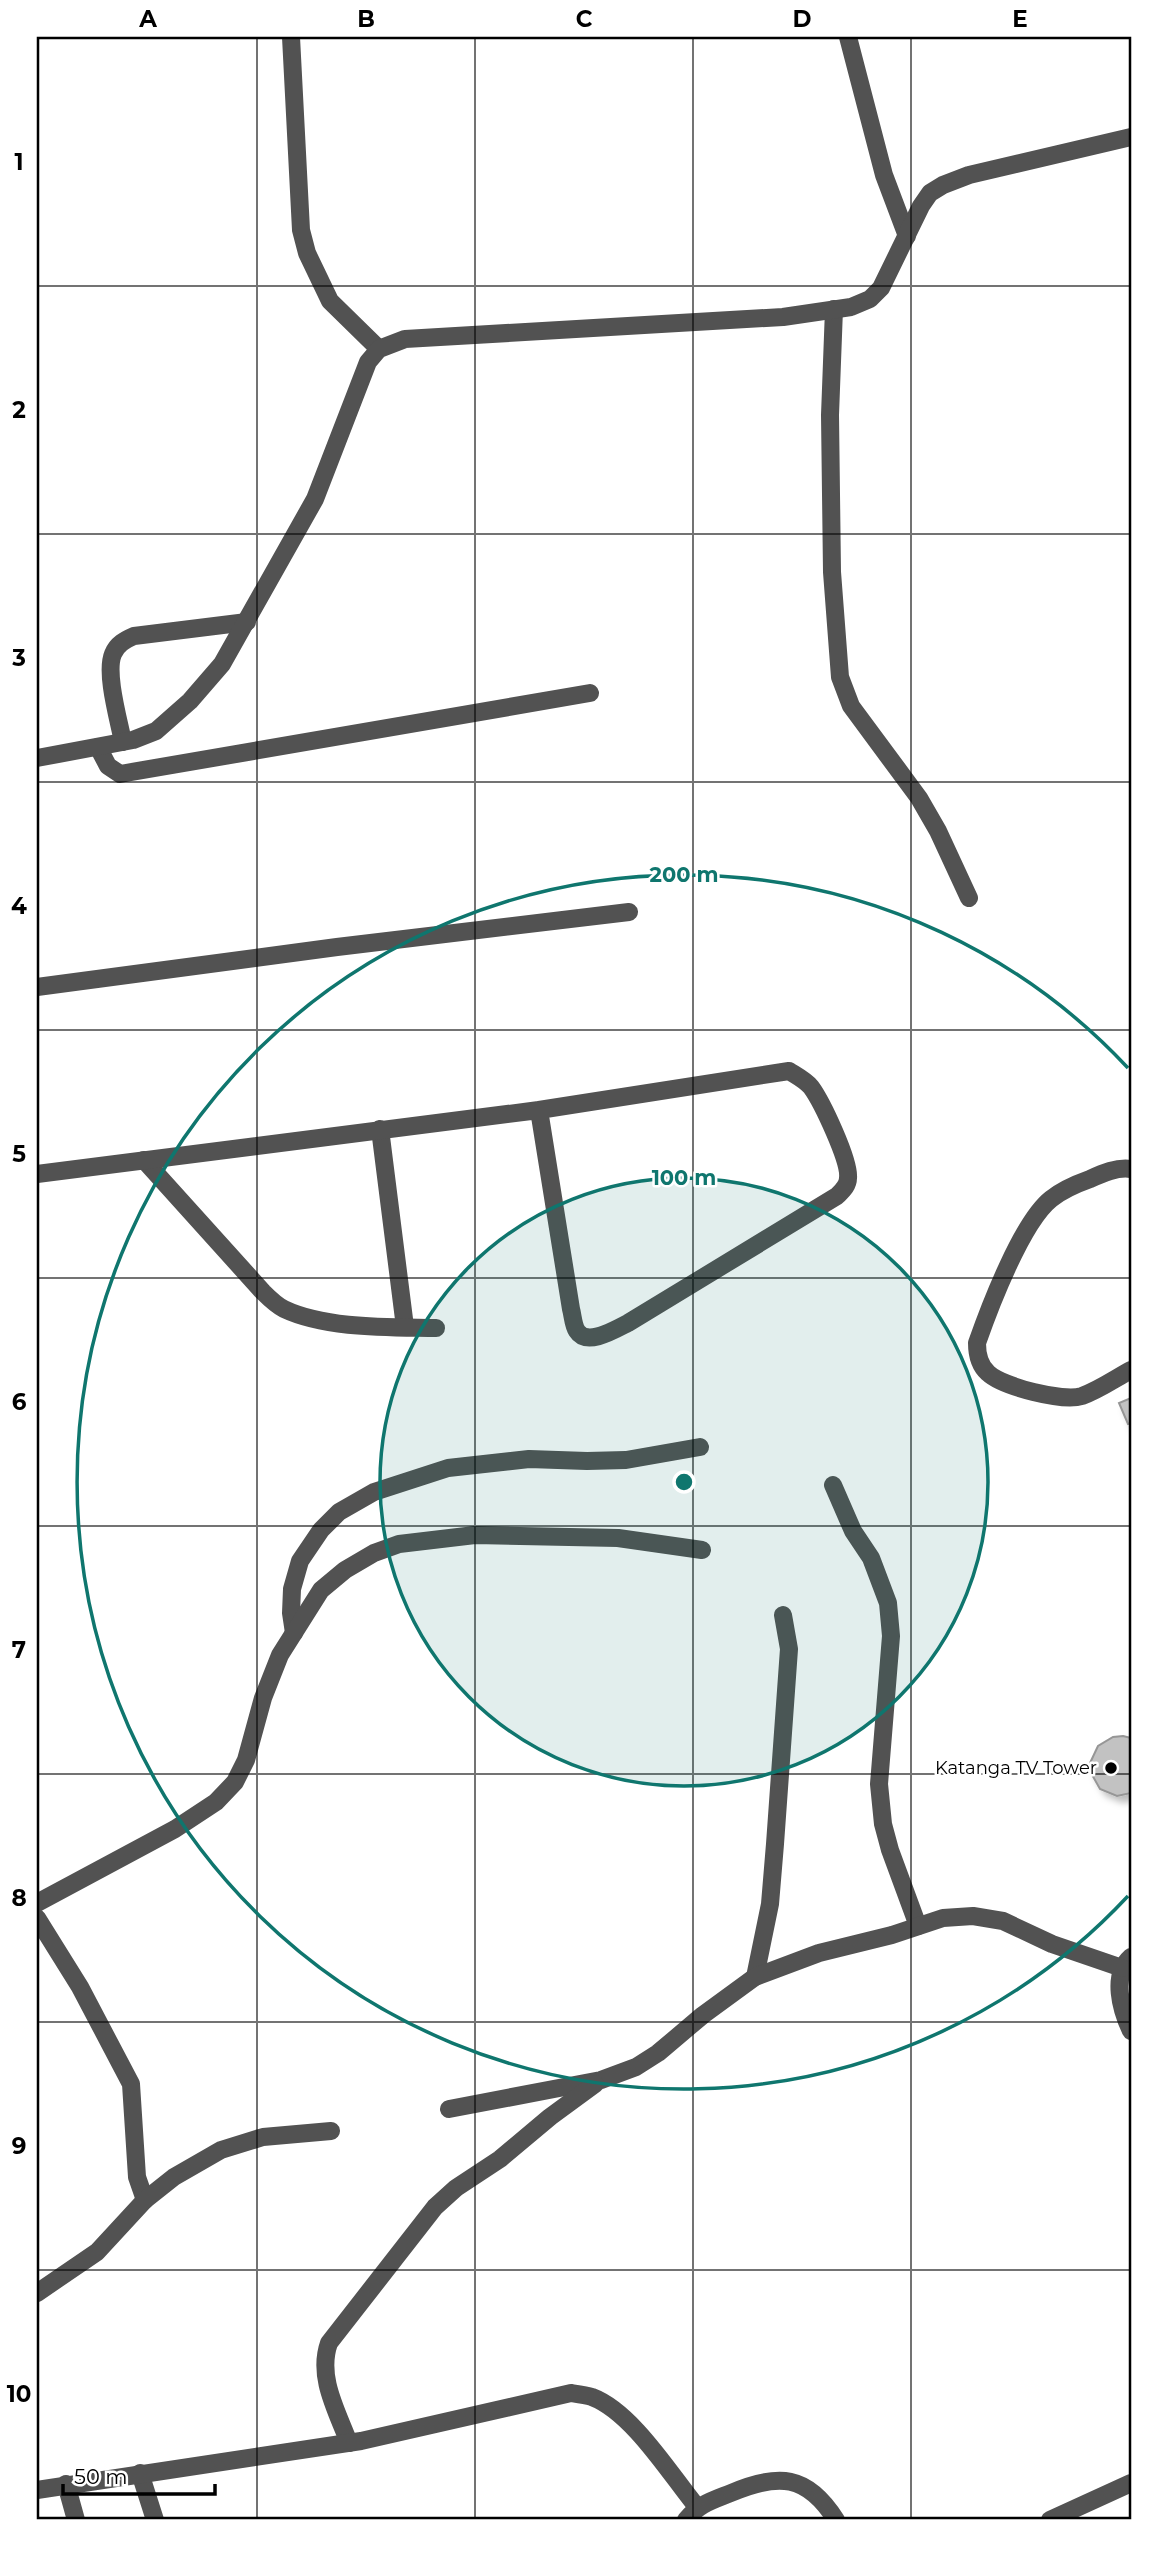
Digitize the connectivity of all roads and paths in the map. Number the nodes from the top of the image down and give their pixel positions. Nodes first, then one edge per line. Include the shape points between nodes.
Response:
1 (290, 37) edge
2 (848, 37) edge
3 (1131, 137) edge
4 (907, 236) junction
5 (834, 309) junction
6 (379, 349) junction
7 (247, 622) junction
8 (590, 693) dead end
9 (123, 743) junction
10 (98, 747) junction
11 (37, 758) edge
12 (969, 898) dead end
13 (629, 912) dead end
14 (37, 987) edge
15 (539, 1110) junction
16 (380, 1129) junction
17 (144, 1160) junction
18 (1131, 1169) edge
19 (37, 1174) edge
20 (405, 1327) junction
21 (436, 1328) dead end
22 (1131, 1370) edge
23 (700, 1447) dead end
24 (832, 1485) dead end
25 (702, 1550) dead end
26 (783, 1615) dead end
27 (294, 1633) junction
28 (37, 1903) edge
29 (37, 1918) edge
30 (918, 1926) junction
31 (1127, 1963) edge
32 (755, 1977) junction
33 (1131, 2031) edge
34 (601, 2080) junction
35 (449, 2109) dead end
36 (331, 2131) dead end
37 (145, 2200) junction
38 (37, 2293) edge
39 (349, 2443) junction
40 (140, 2473) junction
41 (1131, 2483) edge
42 (66, 2484) junction
43 (37, 2490) edge
44 (691, 2514) edge
45 (76, 2520) edge
46 (155, 2520) edge
47 (836, 2520) edge
48 (1050, 2520) edge

1 - 6 street via 301,230 307,253 330,301
2 - 4 street via 884,174
3 - 4 street via 943,185 920,206
4 - 5 street via 881,288 870,299
5 - 6 street via 783,317 405,339
5 - 12 street via 832,559 840,677 851,706 926,809
6 - 7 street via 368,362 315,499
7 - 9 street via 222,664 172,719 156,731
7 - 9 street via 134,636 118,645 111,656 111,673
8 - 10 street via 120,774 107,766
9 - 10 street
10 - 11 street
13 - 14 street
15 - 15 street via 571,1309 576,1329 588,1338 628,1323 837,1196 849,1178 825,1111 810,1087 789,1071
15 - 16 street
16 - 17 street
16 - 20 street
17 - 19 street
17 - 20 street via 282,1308 307,1318
18 - 22 street via 1108,1171 1068,1189 1042,1208 1027,1228 977,1343 980,1362 988,1373 1043,1394 1082,1396
20 - 21 street
23 - 27 street via 626,1460 530,1459 448,1468 374,1492 339,1512 300,1562 292,1589
24 - 30 street via 853,1531 872,1558 888,1603 891,1636 879,1784 890,1850
25 - 27 street via 618,1538 475,1535 399,1544 373,1553 321,1590
26 - 32 street via 789,1649 775,1844 770,1904
27 - 28 street via 263,1698 246,1760 235,1782 216,1802
29 - 37 street via 131,2084 137,2177
30 - 31 street via 973,1916 1003,1921 1052,1944
30 - 32 street via 808,1956
31 - 33 street via 1121,2002
32 - 34 street via 658,2053
34 - 35 street
34 - 39 street via 435,2207 329,2343 326,2380
36 - 37 street via 262,2137 221,2150
37 - 38 street via 97,2252
39 - 40 street
39 - 44 street via 571,2393 592,2397 635,2430
40 - 42 street
40 - 46 street
41 - 48 street
42 - 43 street
42 - 45 street
44 - 47 street via 755,2482 774,2479 798,2483 815,2493

